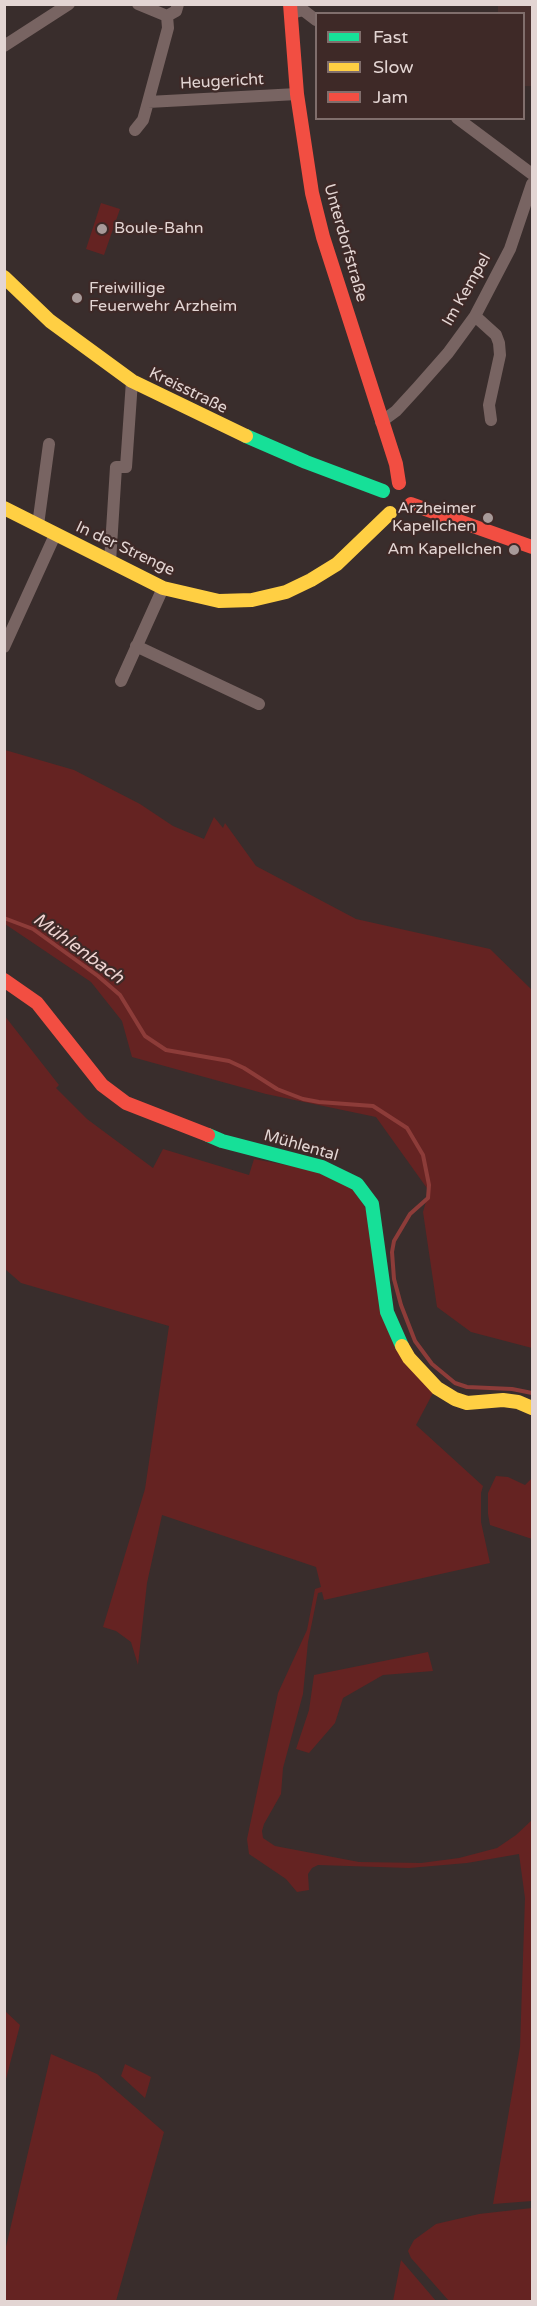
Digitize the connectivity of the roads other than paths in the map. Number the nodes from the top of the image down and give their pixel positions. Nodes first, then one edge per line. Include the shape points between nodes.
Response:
1 (69, 4) edge
2 (138, 4) edge
3 (178, 4) edge
4 (291, 9) edge
5 (167, 16) junction
6 (315, 19) edge
7 (4, 46) edge
8 (297, 94) junction
9 (148, 102) junction
10 (460, 120) edge
11 (135, 130) dead end
12 (532, 174) edge
13 (532, 184) edge
14 (4, 277) edge
15 (475, 316) junction
16 (132, 381) junction
17 (491, 420) dead end
18 (381, 422) junction
19 (49, 444) dead end
20 (399, 483) junction
21 (383, 491) junction
22 (411, 504) junction
23 (4, 508) edge
24 (390, 513) junction
25 (38, 525) junction
26 (55, 535) junction
27 (532, 547) edge
28 (110, 562) junction
29 (163, 588) junction
30 (136, 646) junction
31 (4, 647) edge
32 (121, 681) dead end
33 (259, 704) dead end
34 (4, 980) edge
35 (532, 1408) edge

1 - 7 street
2 - 5 street
3 - 5 street via 176,11
4 - 6 street via 303,10
4 - 8 street, Unterdorfstraße
5 - 9 street, Heugericht via 168,28
8 - 9 street, Heugericht
8 - 18 street, Unterdorfstraße via 323,237
9 - 11 street, Heugericht via 143,120
10 - 12 street
13 - 15 street, Im Kempel via 510,249
14 - 16 street, Kreisstraße via 50,321
15 - 17 street via 496,335 499,343 489,405
15 - 18 street, Im Kempel via 418,387
16 - 21 street, Kreisstraße via 227,428
16 - 28 street via 126,467 116,467
18 - 20 street, Unterdorfstraße
19 - 25 street
20 - 21 street
20 - 22 street via 410,491
21 - 24 street via 382,503
22 - 24 street via 400,514
22 - 27 street
23 - 25 street, In der Strenge
24 - 29 street, In der Strenge via 337,564 286,592 252,600 219,601
25 - 26 street, In der Strenge
26 - 28 street, In der Strenge
26 - 31 street
28 - 29 street, In der Strenge
29 - 30 street
30 - 32 street
30 - 33 street
34 - 35 street, Mühlental via 41,1008 102,1085 126,1103 228,1143 322,1167 357,1184 374,1213 387,1312 395,1334 414,1364 437,1388 461,1402 503,1400

